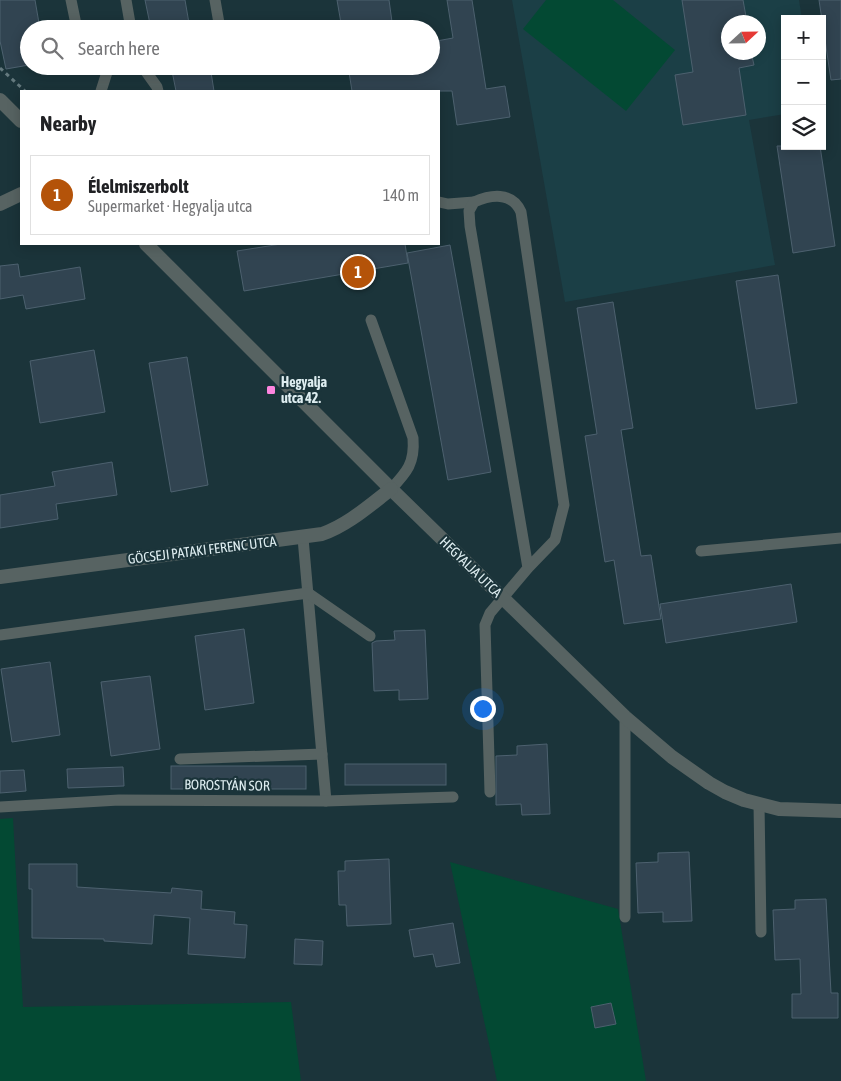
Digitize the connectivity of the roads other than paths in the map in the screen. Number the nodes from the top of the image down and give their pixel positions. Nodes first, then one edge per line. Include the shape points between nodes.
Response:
1 (72, 0) edge
2 (126, 0) edge
3 (215, 0) edge
4 (75, 20) edge
5 (130, 20) edge
6 (218, 20) edge
7 (107, 75) edge
8 (148, 75) edge
9 (101, 90) edge
10 (158, 90) edge
11 (0, 100) edge
12 (20, 120) edge
13 (20, 194) edge
14 (474, 202) junction
15 (0, 204) edge
16 (442, 204) edge
17 (147, 245) edge
18 (371, 320) dead end
19 (391, 489) junction
20 (303, 538) junction
21 (841, 538) edge
22 (701, 551) dead end
23 (528, 568) junction
24 (0, 577) edge
25 (308, 593) junction
26 (503, 598) junction
27 (0, 635) edge
28 (370, 636) dead end
29 (625, 717) junction
30 (322, 754) junction
31 (180, 759) dead end
32 (490, 792) dead end
33 (454, 797) dead end
34 (326, 801) junction
35 (759, 804) junction
36 (0, 807) edge
37 (841, 811) edge
38 (625, 917) dead end
39 (761, 932) dead end

1 - 4 lane
2 - 5 lane
3 - 6 lane
7 - 9 lane
8 - 10 lane
11 - 12 street
13 - 15 street
14 - 16 lane
14 - 23 lane via 469,211 470,226
14 - 23 lane via 488,196 502,196 512,199 521,212 563,495 564,504 555,540
17 - 19 street, HEGYALJA UTCA
18 - 19 lane via 413,438 411,464
19 - 20 street, GÖCSEJI PATAKI FERENC UTCA via 334,530
19 - 26 street, HEGYALJA UTCA
20 - 24 street, GÖCSEJI PATAKI FERENC UTCA
20 - 25 lane
21 - 22 lane
23 - 26 lane
25 - 27 lane
25 - 28 lane
25 - 30 lane
26 - 29 street, HEGYALJA UTCA
26 - 32 lane via 485,625
29 - 35 street, HEGYALJA UTCA via 695,775 725,792
29 - 38 lane
30 - 31 lane
30 - 34 lane
33 - 34 lane, BOROSTYÁN SOR
34 - 36 lane, BOROSTYÁN SOR via 119,800
35 - 37 street, HEGYALJA UTCA via 779,809
35 - 39 lane

